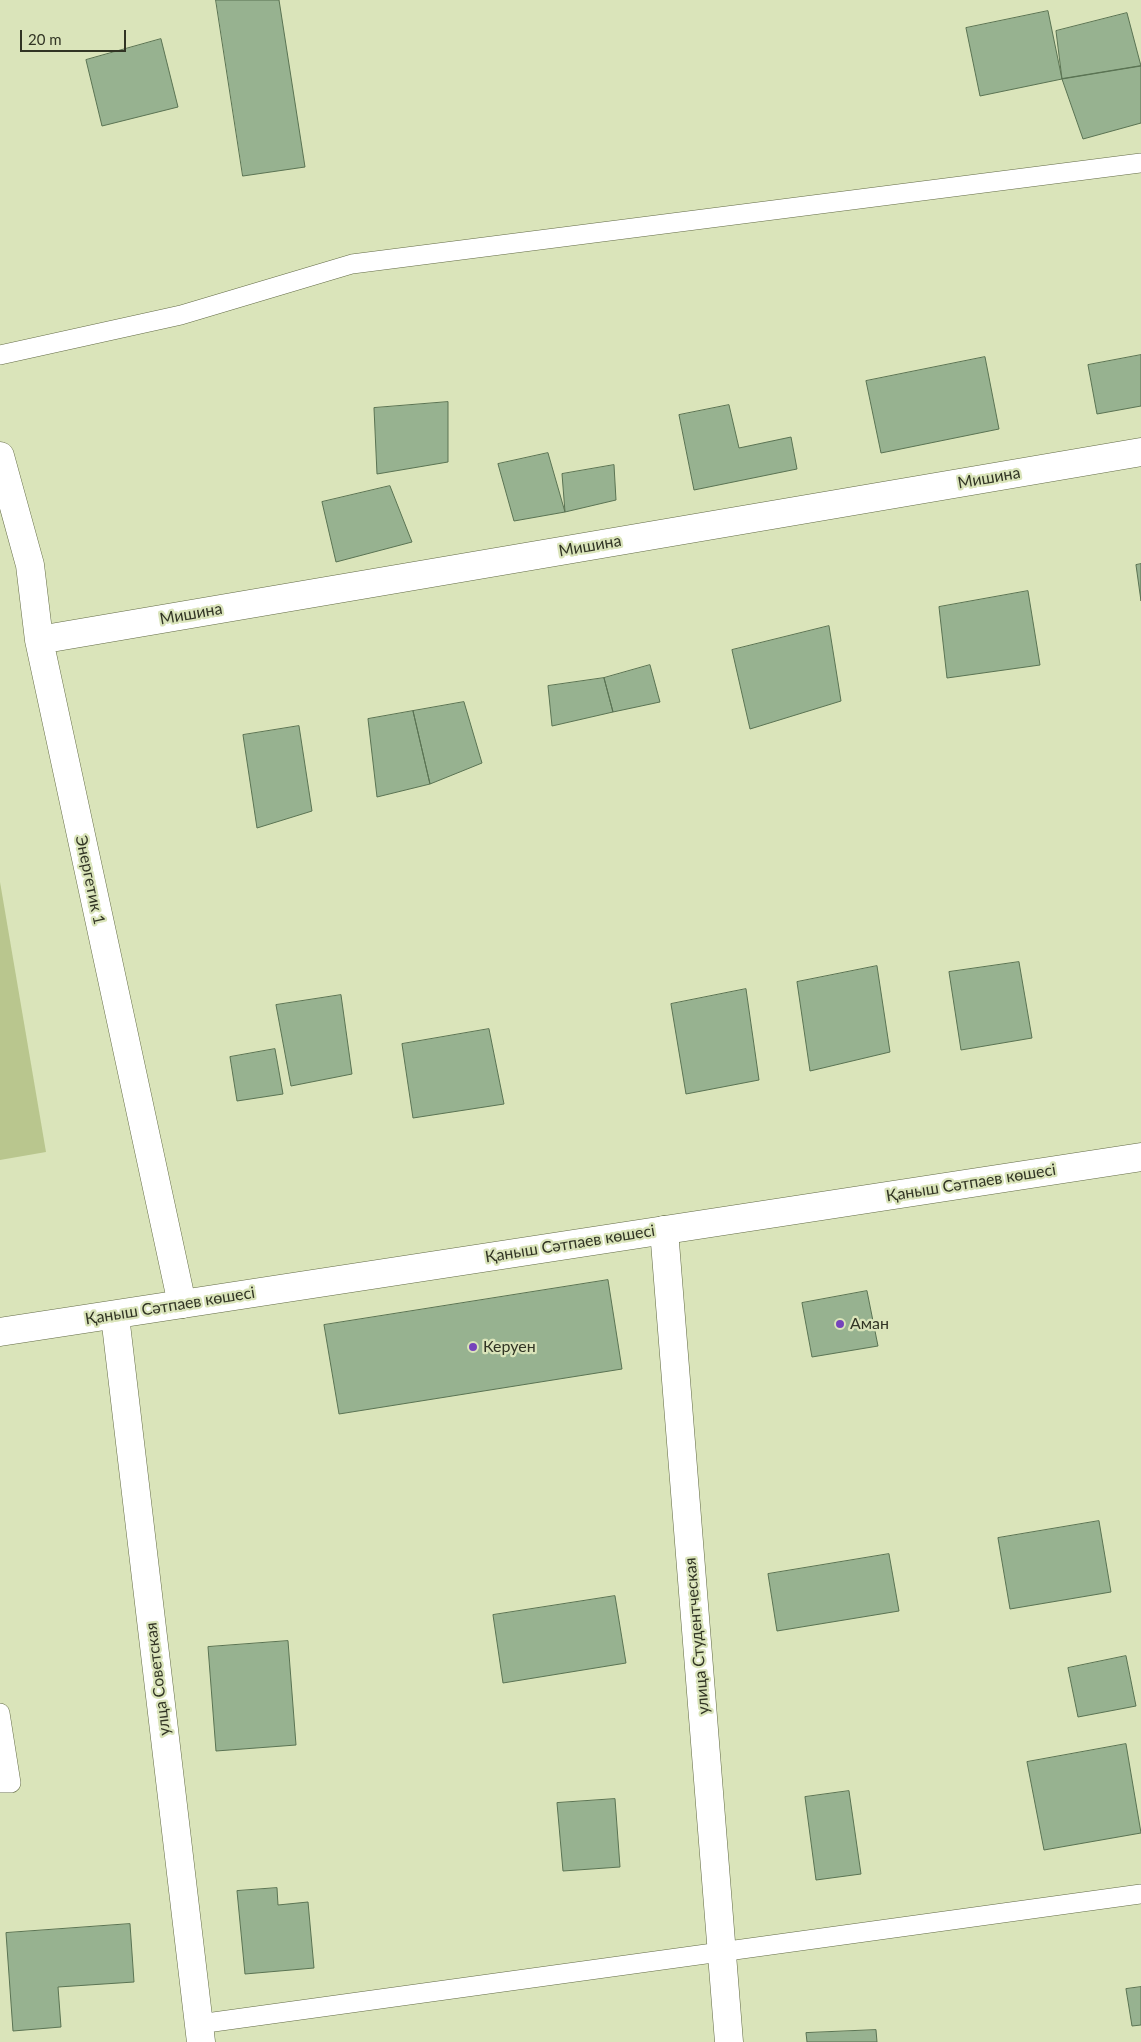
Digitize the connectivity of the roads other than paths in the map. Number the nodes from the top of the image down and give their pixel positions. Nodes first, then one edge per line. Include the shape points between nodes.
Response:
1 (1141, 163) edge
2 (0, 355) edge
3 (1141, 452) edge
4 (0, 456) edge
5 (39, 640) junction
6 (1141, 1157) edge
7 (664, 1230) junction
8 (182, 1304) junction
9 (115, 1316) junction
10 (0, 1332) edge
11 (0, 1713) edge
12 (0, 1784) edge
13 (1141, 1894) edge
14 (723, 1953) junction
15 (200, 2033) edge
16 (729, 2042) edge

1 - 2 lane via 352,264 181,315
3 - 5 street, Мишина
4 - 5 street, Энергетик 1 via 30,565
5 - 8 street, Энергетик 1
6 - 7 street, Қаныш Сәтпаев көшесі
7 - 8 street, Қаныш Сәтпаев көшесі
7 - 14 street, улица Студентческая
8 - 9 street, Қаныш Сәтпаев көшесі
9 - 10 street, Қаныш Сәтпаев көшесі
9 - 15 street, улца Советская
11 - 12 lane via 11,1783
13 - 14 lane
14 - 15 lane
14 - 16 street, улица Студентческая

